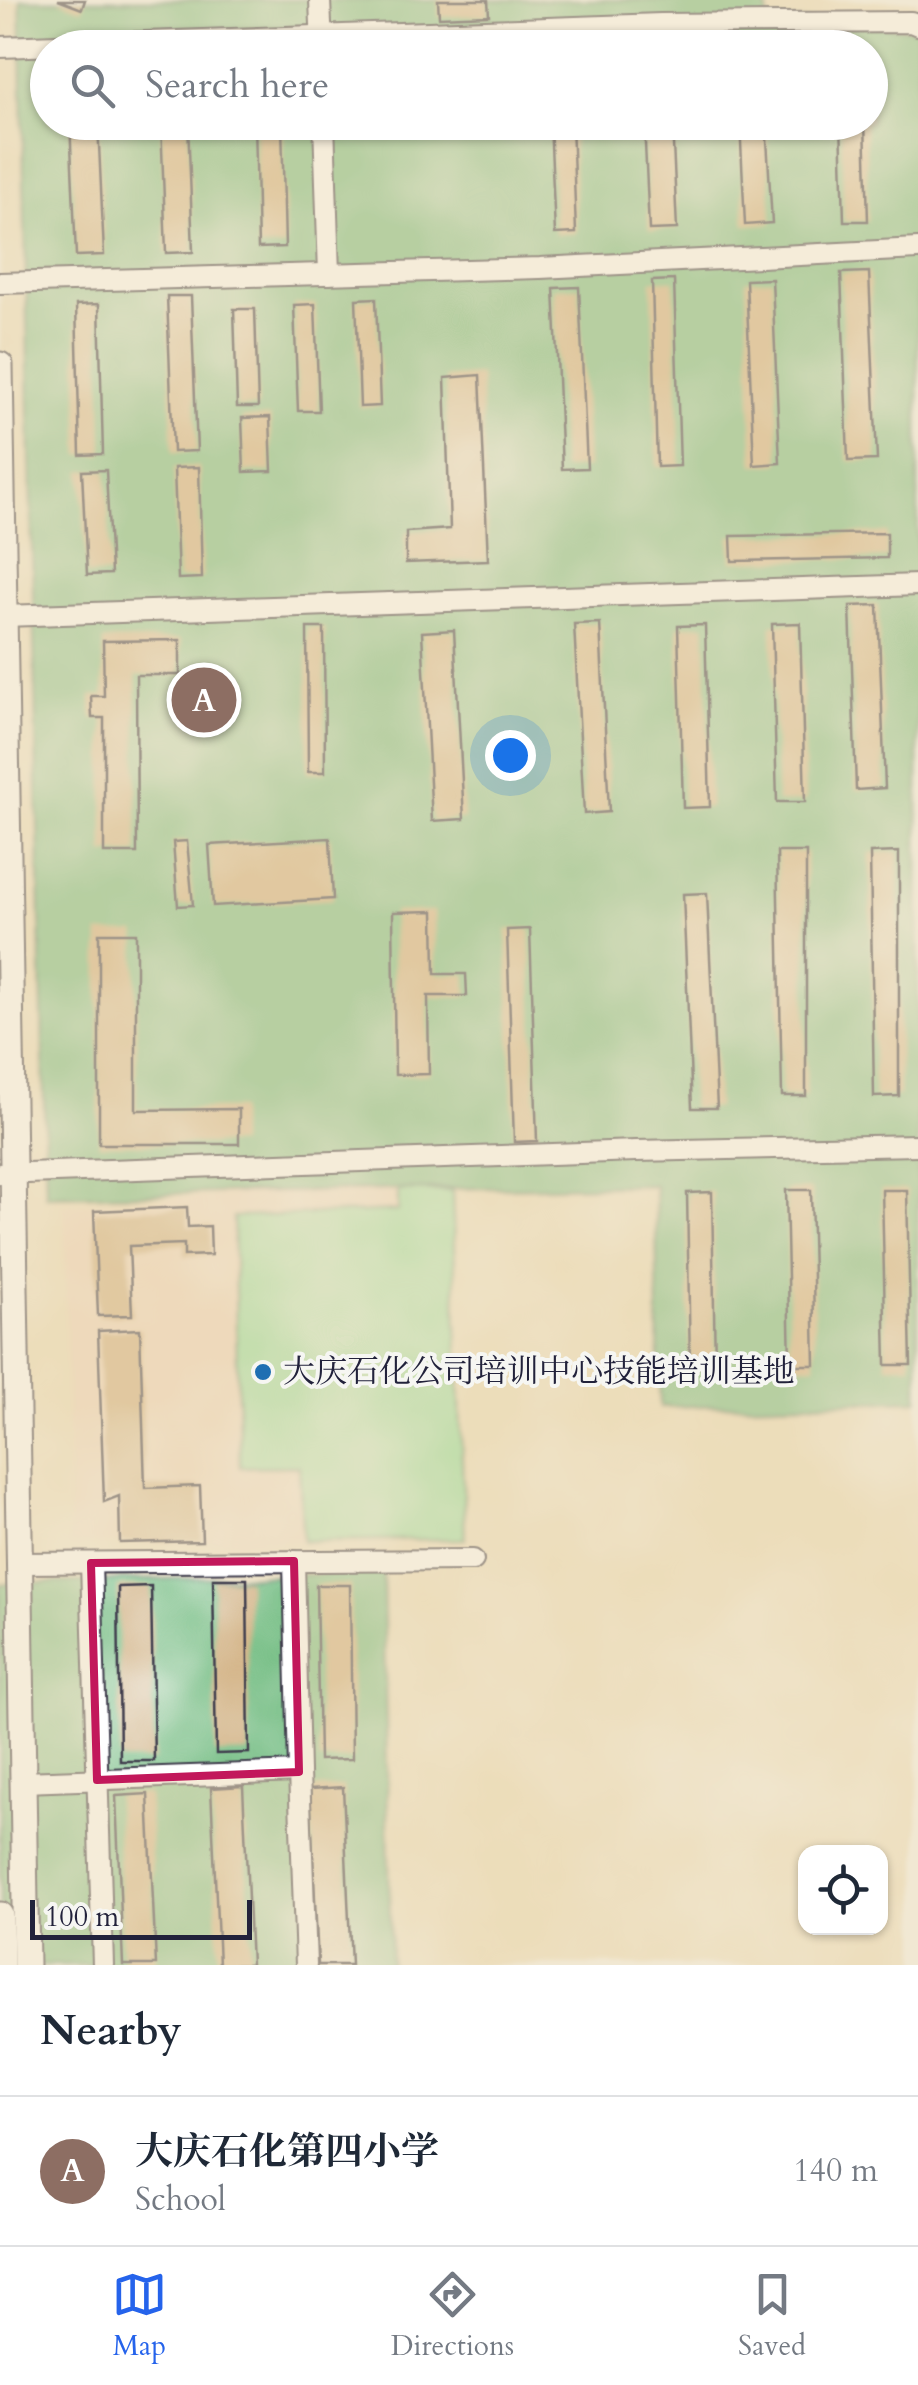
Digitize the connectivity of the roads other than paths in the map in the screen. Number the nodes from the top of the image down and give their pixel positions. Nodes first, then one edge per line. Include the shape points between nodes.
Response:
1 (320, 0) edge
2 (918, 24) edge
3 (321, 30) edge
4 (548, 30) edge
5 (0, 46) edge
6 (30, 46) edge
7 (325, 140) edge
8 (918, 249) edge
9 (329, 274) junction
10 (0, 283) edge
11 (0, 365) edge
12 (918, 584) edge
13 (4, 616) junction
14 (918, 1145) edge
15 (6, 1173) edge
16 (473, 1560) dead end
17 (294, 1561) junction
18 (18, 1563) junction
19 (92, 1563) junction
20 (299, 1772) junction
21 (98, 1780) junction
22 (22, 1782) junction
23 (0, 1915) edge
24 (1, 1965) edge
25 (26, 1965) edge
26 (103, 1965) edge
27 (306, 1965) edge

1 - 3 street
2 - 4 street
5 - 6 street
7 - 9 street
8 - 9 street
9 - 10 street
11 - 13 main road
12 - 13 street
13 - 15 main road
14 - 15 street
15 - 18 main road
16 - 17 street
17 - 19 street
17 - 20 street
18 - 19 street
18 - 22 main road
19 - 21 street
20 - 21 street
20 - 27 street
21 - 22 street
21 - 26 street
22 - 25 main road
23 - 24 main road

